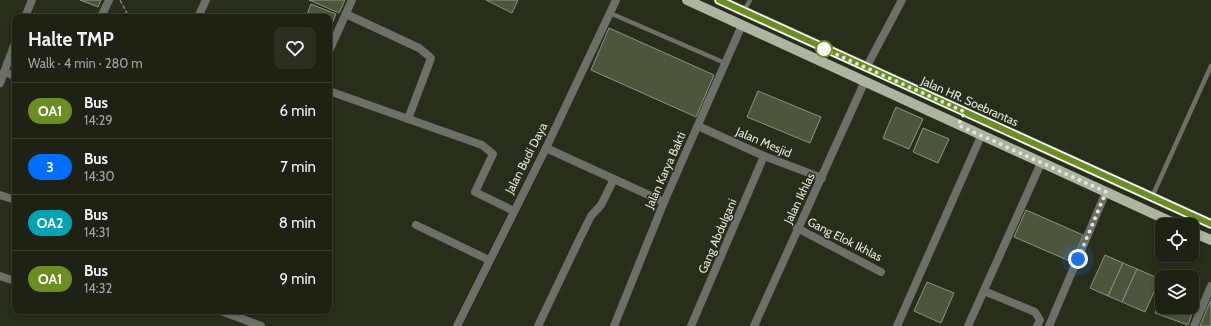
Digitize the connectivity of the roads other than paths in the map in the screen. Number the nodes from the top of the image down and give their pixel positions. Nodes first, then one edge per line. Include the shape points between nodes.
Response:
1 (32, 0) edge
2 (110, 0) edge
3 (206, 0) edge
4 (352, 0) edge
5 (616, 0) edge
6 (687, 0) edge
7 (719, 0) edge
8 (750, 0) edge
9 (902, 0) edge
10 (610, 12) junction
11 (744, 12) junction
12 (26, 14) edge
13 (103, 14) edge
14 (199, 14) edge
15 (346, 14) junction
16 (742, 25) junction
17 (332, 44) edge
18 (12, 52) edge
19 (725, 63) junction
20 (1211, 66) edge
21 (866, 68) junction
22 (4, 72) junction
23 (12, 75) edge
24 (866, 81) junction
25 (0, 83) edge
26 (332, 92) edge
27 (965, 112) junction
28 (408, 119) junction
29 (958, 125) junction
30 (698, 126) junction
31 (982, 136) junction
32 (546, 148) junction
33 (764, 156) junction
34 (1041, 163) junction
35 (822, 178) junction
36 (614, 179) junction
37 (1106, 192) junction
38 (0, 195) edge
39 (1152, 197) junction
40 (12, 199) edge
41 (664, 202) junction
42 (514, 211) junction
43 (1163, 218) edge
44 (1211, 224) edge
45 (416, 225) dead end
46 (798, 228) junction
47 (1199, 235) edge
48 (1211, 240) edge
49 (489, 260) junction
50 (881, 272) dead end
51 (0, 276) edge
52 (12, 280) edge
53 (1211, 286) edge
54 (984, 291) junction
55 (229, 314) edge
56 (1039, 323) edge
57 (261, 326) edge
58 (457, 326) edge
59 (538, 326) edge
60 (614, 326) edge
61 (691, 326) edge
62 (754, 326) edge
63 (897, 326) edge
64 (968, 326) edge
65 (1049, 326) edge
66 (1194, 326) edge

1 - 12 street
2 - 13 street
3 - 14 street
4 - 15 street
5 - 10 street, Jalan Budi Daya
6 - 16 main road
7 - 11 main road, Jalan HR. Soebrantas
8 - 11 lane
9 - 21 street
10 - 19 lane
10 - 32 street, Jalan Budi Daya
11 - 21 main road, Jalan HR. Soebrantas
15 - 17 street
15 - 28 street via 419,48 431,58
16 - 19 street, Jalan Karya Bakti
16 - 24 main road
18 - 22 street
19 - 30 street, Jalan Karya Bakti
20 - 39 lane
21 - 27 main road, Jalan HR. Soebrantas
22 - 23 street
22 - 25 street
24 - 29 main road
24 - 35 street, Jalan Ikhlas
26 - 28 street
27 - 29 main road
27 - 39 main road, Jalan HR. Soebrantas
28 - 42 street via 482,145 489,150 493,154 476,192
29 - 31 main road
30 - 33 street, Jalan Mesjid
30 - 41 street, Jalan Karya Bakti
31 - 34 main road
31 - 63 street
32 - 36 street
32 - 42 street, Jalan Budi Daya
33 - 35 street, Jalan Mesjid
33 - 61 street, Gang Abdulgani
34 - 37 main road
34 - 54 street
35 - 46 street, Jalan Ikhlas
36 - 41 street
36 - 59 street via 601,205 591,216
37 - 43 main road
37 - 65 street
38 - 40 street
39 - 44 main road, Jalan HR. Soebrantas
41 - 60 street, Jalan Karya Bakti
42 - 49 street, Jalan Budi Daya
45 - 49 street
46 - 50 street, Gang Elok Ikhlas
46 - 62 street, Jalan Ikhlas
47 - 48 main road
49 - 58 street, Jalan Budi Daya
51 - 52 street
53 - 66 street
54 - 56 street via 1035,312
54 - 64 street
55 - 57 street

